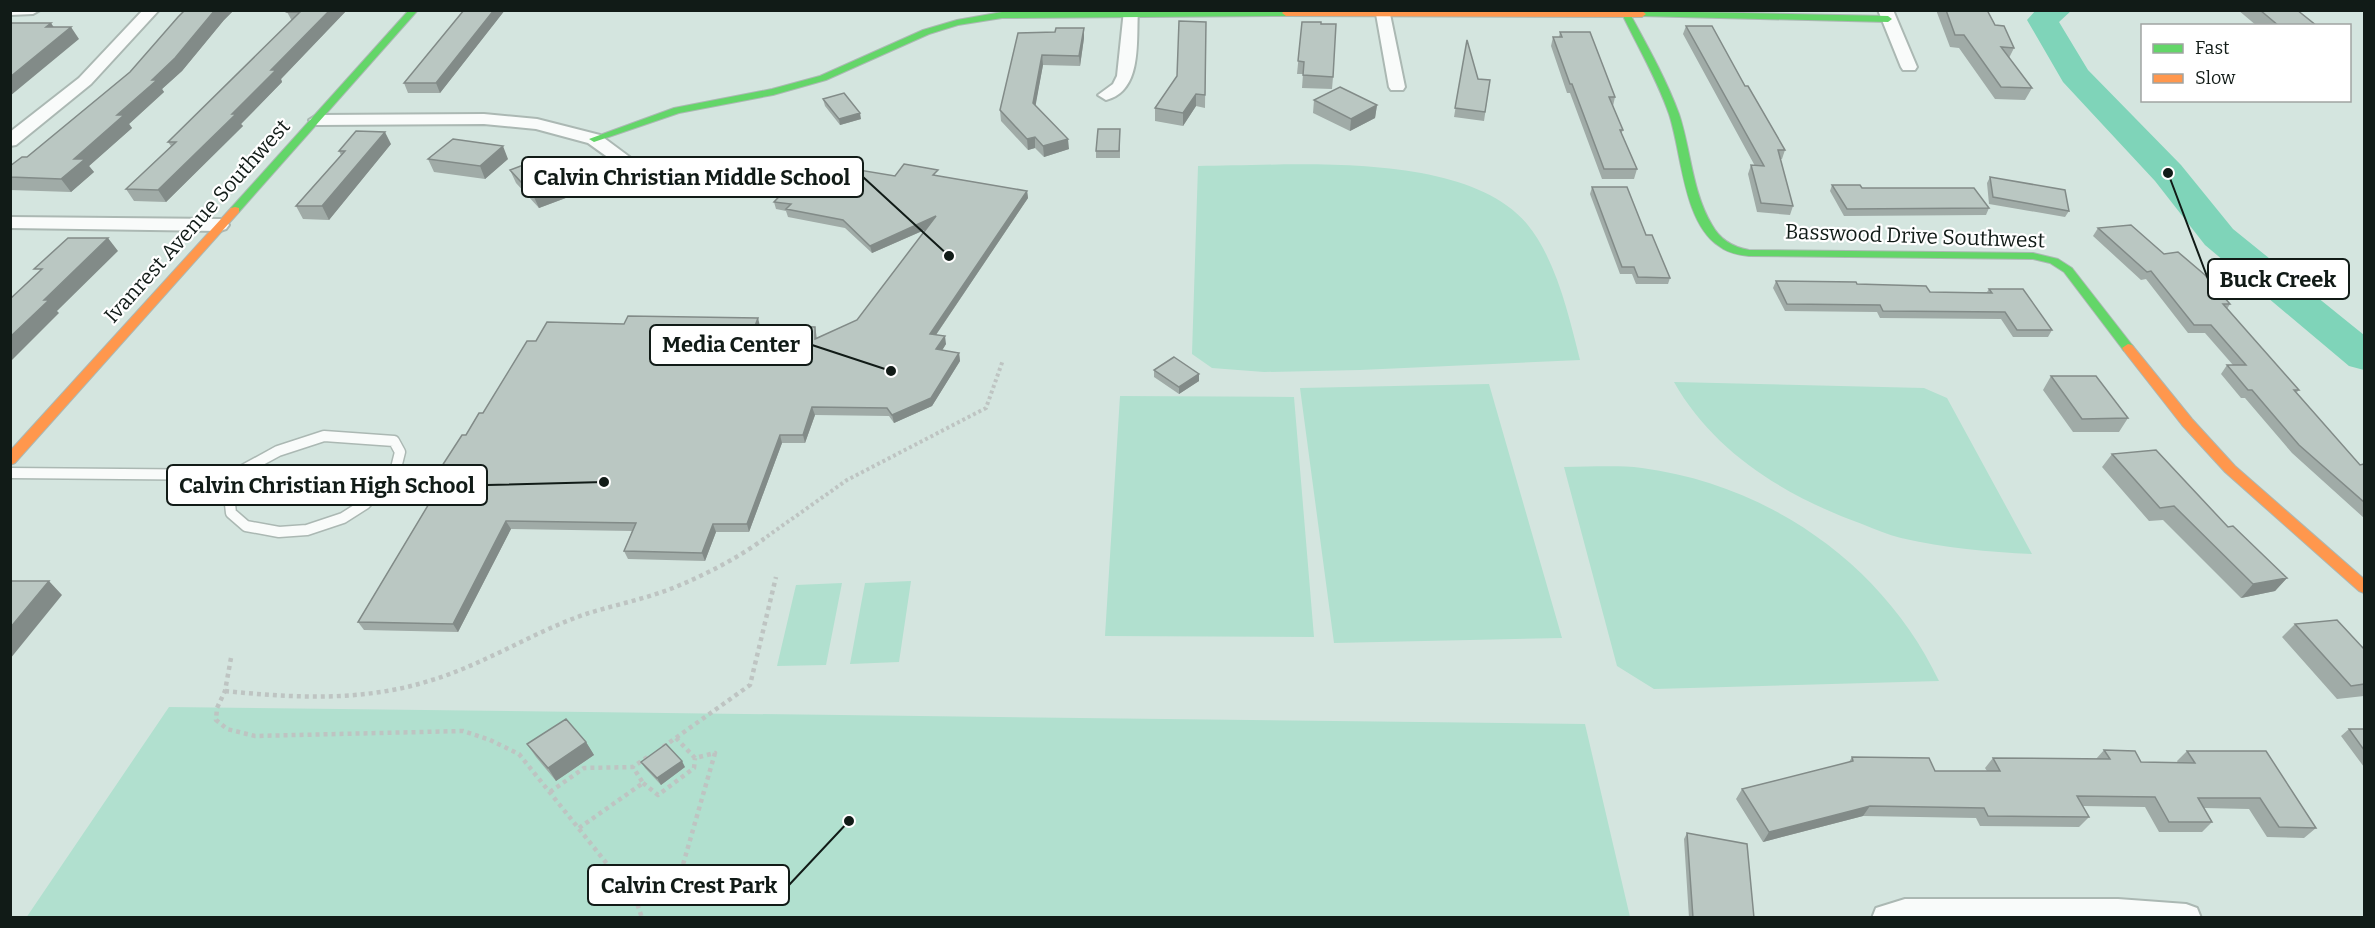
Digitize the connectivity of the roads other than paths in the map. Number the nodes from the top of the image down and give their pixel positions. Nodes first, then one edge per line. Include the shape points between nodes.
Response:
1 (33, 10) edge
2 (152, 10) edge
3 (414, 10) edge
4 (10, 11) edge
5 (1130, 12) edge
6 (1383, 14) junction
7 (1626, 15) junction
8 (1886, 15) edge
9 (1909, 67) dead end
10 (1397, 87) dead end
11 (1106, 95) dead end
12 (317, 120) junction
13 (14, 135) edge
14 (594, 139) junction
15 (661, 187) dead end
16 (10, 222) edge
17 (220, 225) junction
18 (10, 460) edge
19 (10, 473) edge
20 (234, 474) junction
21 (2364, 586) edge
22 (1887, 918) edge
23 (2186, 918) edge

1 - 4 street
2 - 13 street via 85,81
3 - 12 street, Ivanrest Avenue Southwest
5 - 6 street
5 - 11 street via 1125,76 1119,87
5 - 14 street via 1018,14 957,23 912,38 823,78 677,110
6 - 7 street
6 - 10 street
7 - 8 street
7 - 21 street, Basswood Drive Southwest via 1668,100 1692,192 1718,243 1749,253 2033,256 2054,261 2068,270 2182,415 2230,469
8 - 9 street
12 - 14 street via 484,119 537,124
12 - 17 street, Ivanrest Avenue Southwest
14 - 15 street
16 - 17 street
17 - 18 street, Ivanrest Avenue Southwest
19 - 20 lane
20 - 20 lane via 229,495 231,513 246,526 279,532 307,530 343,518 365,504 394,472 400,452 394,441 324,436 291,443
22 - 23 street via 1905,913 2118,913

